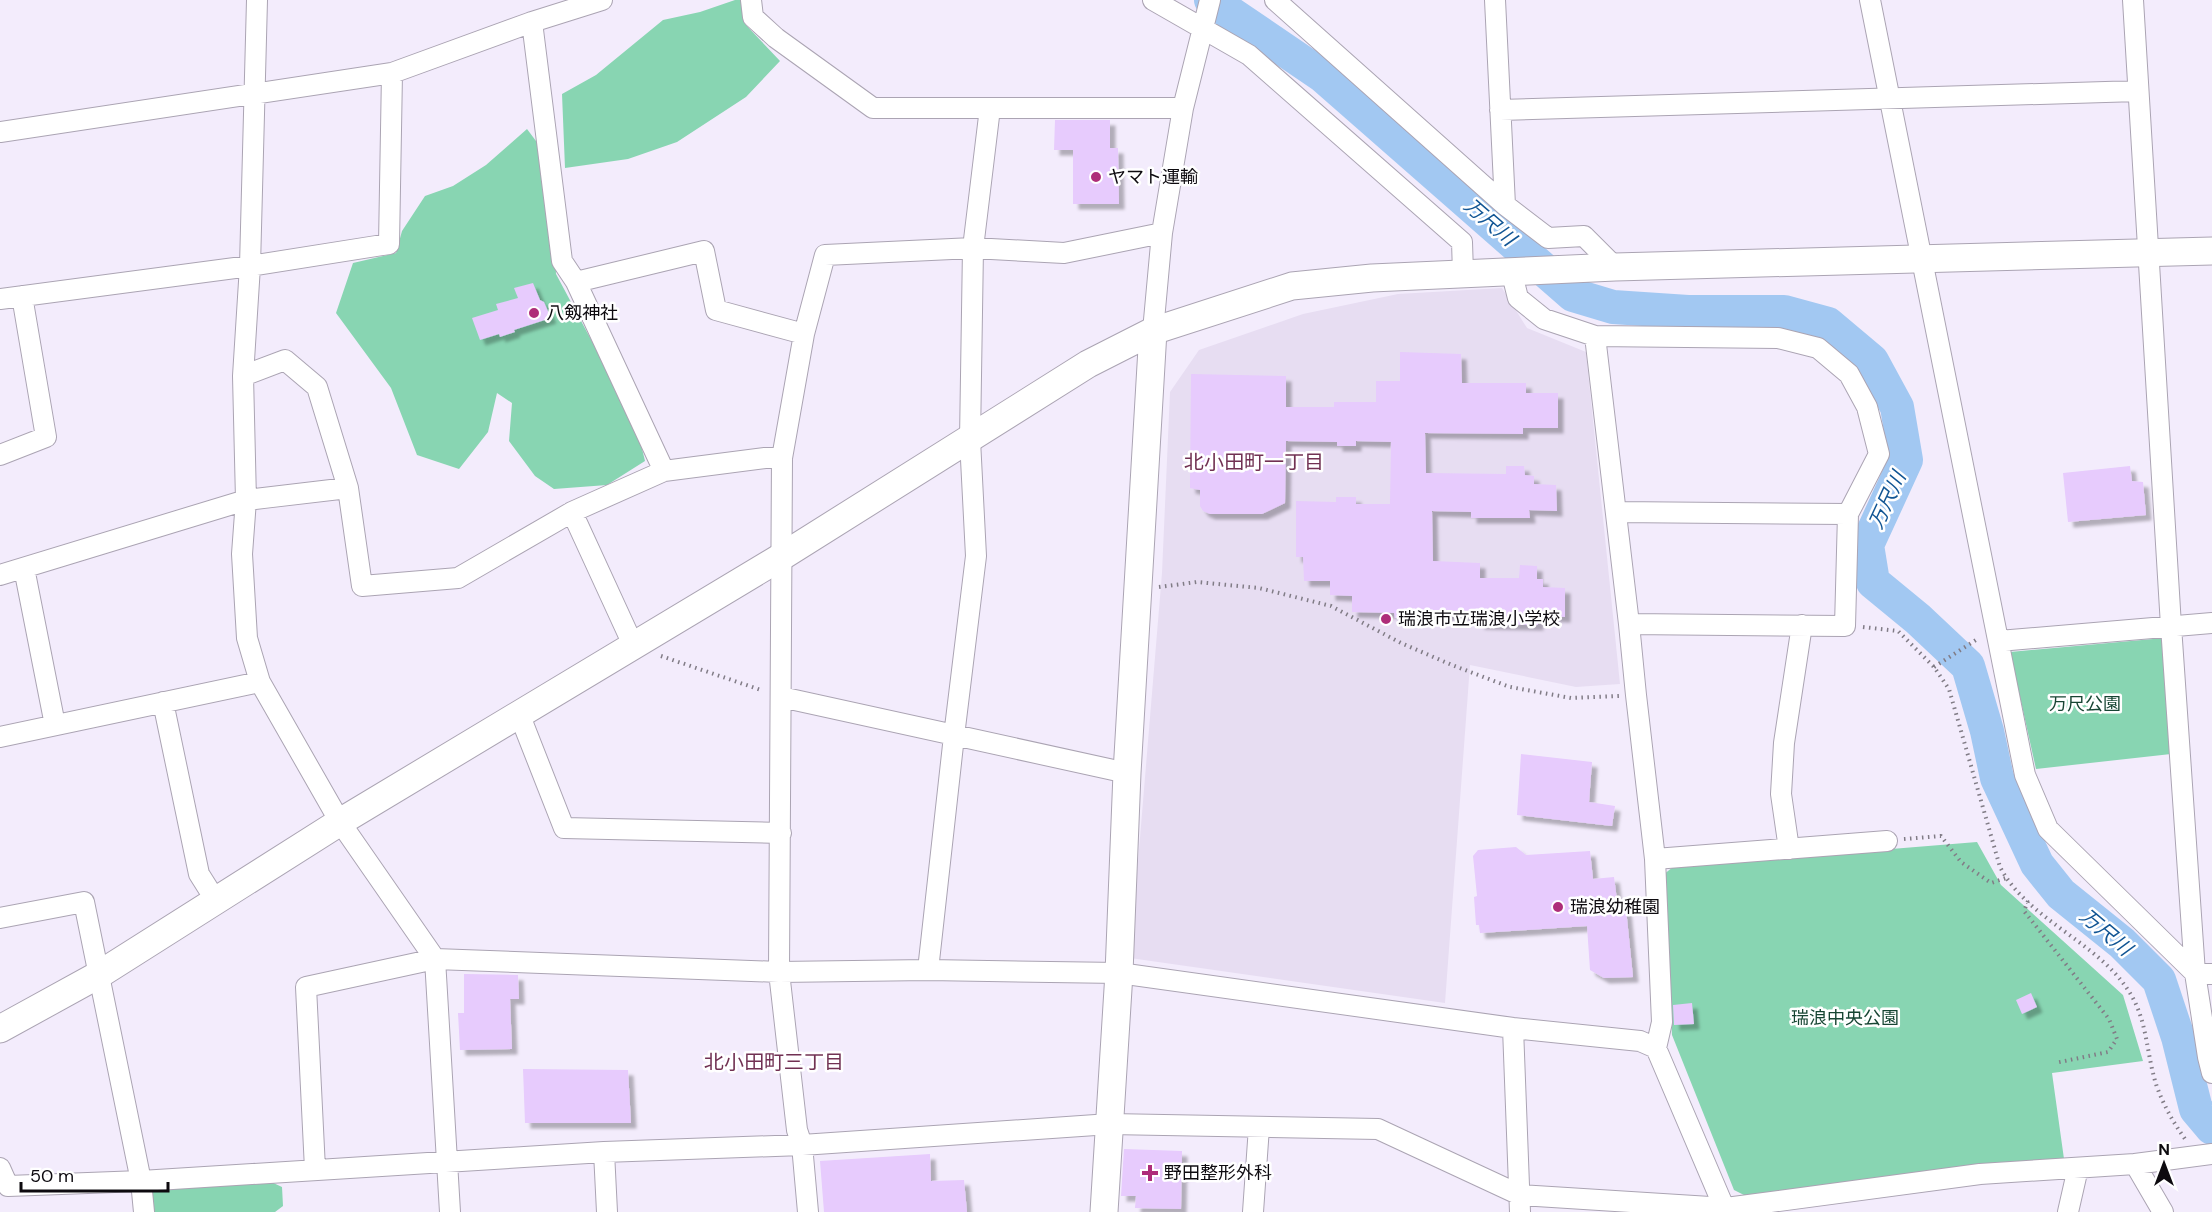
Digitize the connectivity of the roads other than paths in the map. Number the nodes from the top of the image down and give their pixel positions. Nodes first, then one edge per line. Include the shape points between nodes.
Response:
1 (257, 0) edge
2 (602, 0) edge
3 (751, 0) edge
4 (1153, 0) edge
5 (1210, 0) edge
6 (1275, 0) edge
7 (1495, 0) edge
8 (1870, 0) edge
9 (2133, 0) edge
10 (532, 22) junction
11 (1203, 28) junction
12 (392, 73) junction
13 (2138, 91) junction
14 (253, 94) junction
15 (1890, 100) junction
16 (990, 108) junction
17 (1183, 108) junction
18 (1500, 110) junction
19 (0, 132) edge
20 (1504, 205) junction
21 (1162, 233) junction
22 (973, 248) junction
23 (2212, 251) edge
24 (2148, 253) junction
25 (1921, 258) junction
26 (250, 266) junction
27 (1615, 267) junction
28 (1511, 270) junction
29 (1463, 273) junction
30 (576, 282) junction
31 (22, 296) junction
32 (0, 299) edge
33 (1153, 331) junction
34 (804, 334) junction
35 (1594, 336) junction
36 (243, 376) junction
37 (970, 440) junction
38 (0, 455) edge
39 (782, 458) junction
40 (664, 471) junction
41 (348, 488) junction
42 (246, 500) junction
43 (572, 512) junction
44 (1616, 512) junction
45 (1848, 514) junction
46 (781, 558) junction
47 (24, 568) junction
48 (0, 575) edge
49 (2212, 623) edge
50 (1629, 624) junction
51 (1802, 625) junction
52 (2171, 626) junction
53 (1999, 641) junction
54 (634, 647) junction
55 (260, 682) junction
56 (781, 697) junction
57 (163, 702) junction
58 (520, 716) junction
59 (55, 725) junction
60 (954, 736) junction
61 (0, 737) edge
62 (1127, 774) junction
63 (340, 822) junction
64 (781, 833) junction
65 (1887, 841) road end
66 (1788, 849) junction
67 (1655, 859) junction
68 (216, 901) junction
69 (0, 918) edge
70 (435, 958) junction
71 (928, 970) junction
72 (779, 972) junction
73 (1119, 972) junction
74 (2204, 973) edge
75 (100, 974) junction
76 (1513, 1028) junction
77 (0, 1029) edge
78 (1656, 1048) junction
79 (2212, 1073) edge
80 (1110, 1124) junction
81 (1258, 1127) junction
82 (802, 1145) junction
83 (604, 1152) junction
84 (2205, 1155) edge
85 (448, 1161) junction
86 (2135, 1164) junction
87 (0, 1168) edge
88 (2078, 1168) junction
89 (315, 1169) junction
90 (141, 1181) junction
91 (1520, 1204) edge
92 (1627, 1207) edge
93 (1726, 1210) edge
94 (144, 1212) edge
95 (450, 1212) edge
96 (607, 1212) edge
97 (808, 1212) edge
98 (1104, 1212) edge
99 (1253, 1212) edge
100 (2068, 1212) edge
101 (2163, 1212) edge

1 - 14 street
2 - 10 street
3 - 16 street via 753,17 776,38 873,108
4 - 11 street
5 - 11 street
6 - 20 street
7 - 18 street
8 - 15 street
9 - 13 street
10 - 12 street
10 - 30 street via 562,261
11 - 17 street
11 - 29 street via 1250,54 1462,243
12 - 14 street
12 - 26 street via 389,244
13 - 15 street
13 - 24 street
14 - 19 street
14 - 26 street
15 - 18 street
15 - 25 street
16 - 17 street
16 - 22 street
17 - 21 street
18 - 20 street
20 - 27 street via 1548,238 1584,236
21 - 22 street via 1064,253
21 - 33 street
22 - 34 street via 825,255
22 - 37 street
23 - 24 street
24 - 25 street
24 - 52 street
25 - 27 street
25 - 53 street
26 - 31 street
26 - 36 street
27 - 28 street
28 - 29 street
28 - 35 street via 1518,298 1544,319
29 - 33 street via 1292,286
30 - 34 street via 704,251 716,310
30 - 40 street
31 - 32 street
31 - 38 street via 46,437
33 - 37 street via 1088,364
33 - 62 street
34 - 39 street
35 - 44 street
35 - 45 street via 1778,338 1818,348 1849,374 1867,407 1879,454
36 - 41 street via 285,360 317,387
36 - 42 street
37 - 46 street
37 - 60 street via 976,556
39 - 40 street
39 - 46 street
40 - 43 street
41 - 42 street
41 - 43 street via 362,586 458,578
42 - 47 street
42 - 55 street via 242,554 247,638
43 - 54 street
44 - 45 street
44 - 50 street
45 - 51 street via 1845,626
46 - 54 street
46 - 56 street
47 - 48 street
47 - 59 street
49 - 52 street
50 - 51 street
50 - 67 street
51 - 66 street via 1784,743 1781,794
52 - 53 street
52 - 74 street
53 - 74 street via 2025,775 2048,829
54 - 58 street
55 - 57 street
55 - 63 street
56 - 60 street
56 - 64 street
57 - 59 street
57 - 68 street via 199,874
58 - 63 street
58 - 64 street via 564,828
59 - 61 street
60 - 62 street
60 - 71 street
62 - 73 street
63 - 68 street
63 - 70 street
64 - 72 street
65 - 66 street
66 - 67 street
67 - 78 street via 1662,1022
68 - 75 street
69 - 75 street via 84,903
70 - 72 street
70 - 85 street
70 - 89 street via 306,987
71 - 72 street
71 - 73 street
72 - 82 street
73 - 76 street
73 - 80 street
74 - 79 street
75 - 77 street
75 - 90 street
76 - 78 street via 1640,1041
76 - 91 street
78 - 93 street
80 - 81 street
80 - 82 street
80 - 98 street
81 - 91 street via 1378,1129
81 - 99 street
82 - 83 street
82 - 97 street
83 - 85 street
83 - 96 street
84 - 86 street
85 - 89 street
85 - 95 street
86 - 88 street
86 - 101 street
87 - 90 street via 8,1186
88 - 93 street via 1980,1174
88 - 100 street
89 - 90 street
90 - 94 street
91 - 92 street
92 - 93 street

